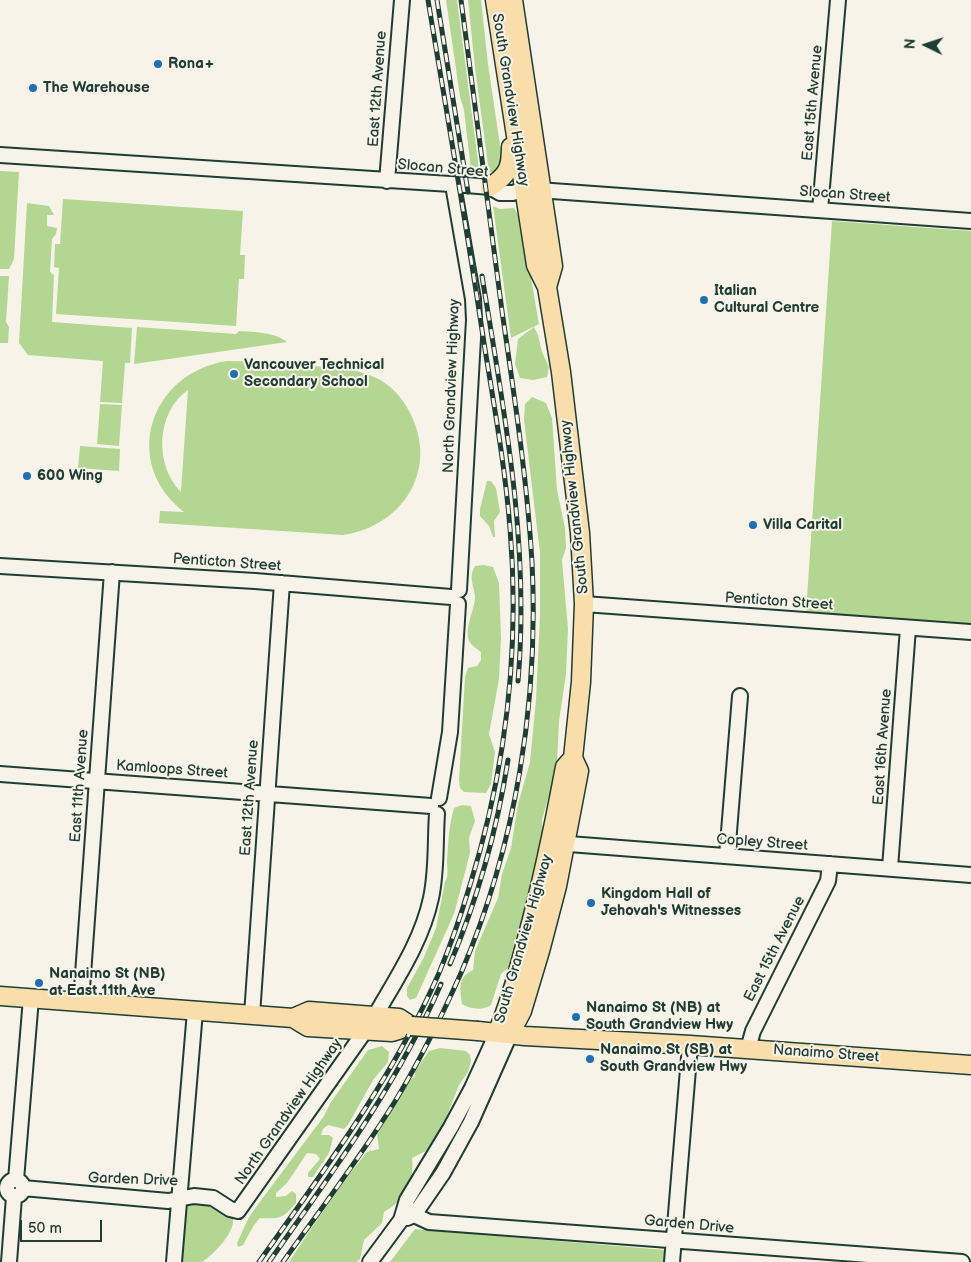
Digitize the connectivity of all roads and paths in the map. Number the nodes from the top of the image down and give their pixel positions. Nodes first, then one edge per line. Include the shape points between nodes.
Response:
1 (402, 0) edge
2 (495, 0) edge
3 (513, 0) edge
4 (838, 0) edge
5 (511, 111) junction
6 (0, 155) edge
7 (388, 181) junction
8 (453, 185) junction
9 (490, 187) junction
10 (524, 189) junction
11 (543, 190) junction
12 (820, 210) junction
13 (971, 221) edge
14 (547, 287) junction
15 (0, 566) edge
16 (112, 572) junction
17 (282, 583) junction
18 (456, 597) junction
19 (584, 604) junction
20 (908, 628) junction
21 (971, 632) edge
22 (740, 696) dead end
23 (0, 774) edge
24 (96, 781) junction
25 (267, 793) junction
26 (436, 806) junction
27 (559, 844) junction
28 (727, 856) junction
29 (830, 864) junction
30 (890, 868) junction
31 (971, 876) edge
32 (0, 996) edge
33 (31, 998) junction
34 (81, 1002) junction
35 (195, 1011) junction
36 (252, 1015) junction
37 (370, 1023) junction
38 (504, 1034) junction
39 (690, 1045) junction
40 (748, 1049) junction
41 (971, 1065) edge
42 (12, 1188) edge
43 (179, 1199) junction
44 (238, 1211) joint
45 (408, 1218) junction
46 (674, 1240) junction
47 (9, 1262) edge
48 (174, 1262) edge
49 (370, 1262) edge
50 (672, 1262) edge
51 (962, 1262) edge

1 - 7 street, East 12th Avenue
2 - 5 main road, South Grandview Highway
3 - 11 main road, South Grandview Highway
4 - 12 street, East 15th Avenue
5 - 9 main road via 509,167 502,179
5 - 10 main road, South Grandview Highway
6 - 7 street, Slocan Street
7 - 8 street, Slocan Street
8 - 9 street, Slocan Street
8 - 18 street, North Grandview Highway via 474,320
9 - 10 street, Slocan Street via 509,193
10 - 11 street, Slocan Street
10 - 14 main road, South Grandview Highway via 536,265
11 - 12 street, Slocan Street
11 - 14 main road, South Grandview Highway via 553,266
12 - 13 street, Slocan Street
14 - 19 main road, South Grandview Highway via 561,372 580,533
15 - 16 street, Penticton Street
16 - 17 street, Penticton Street
16 - 24 street, East 11th Avenue
17 - 18 street, Penticton Street
17 - 25 street, East 12th Avenue
18 - 26 street, North Grandview Highway via 450,732
19 - 20 street, Penticton Street
19 - 27 main road, South Grandview Highway via 581,682 573,758 565,767
20 - 21 street, Penticton Street
20 - 30 street, East 16th Avenue
22 - 28 street
23 - 24 street, Kamloops Street
24 - 25 street, Kamloops Street
24 - 34 street, East 11th Avenue
25 - 26 street, Kamloops Street
25 - 36 street, East 12th Avenue
26 - 37 street, North Grandview Highway via 431,898 410,954
27 - 28 street, Copley Street
27 - 38 main road, South Grandview Highway via 508,1005
28 - 29 street, Copley Street
29 - 30 street, Copley Street
29 - 40 street, East 15th Avenue via 828,881 752,1031
30 - 31 street, Copley Street
32 - 33 main road, Nanaimo Street
33 - 34 main road, Nanaimo Street
33 - 42 street
34 - 35 main road, Nanaimo Street
35 - 36 main road, Nanaimo Street
35 - 43 street
36 - 37 main road, Nanaimo Street via 293,1018 309,1011
37 - 38 main road, Nanaimo Street, bridge
37 - 44 street, North Grandview Highway
38 - 39 main road, Nanaimo Street
38 - 45 street, South Grandview Highway via 407,1200
39 - 40 main road, Nanaimo Street
39 - 46 street
40 - 41 main road, Nanaimo Street
42 - 43 street, Garden Drive via 168,1201
42 - 47 street
43 - 44 street, Garden Drive via 194,1196 213,1198
43 - 48 street
45 - 46 street, Garden Drive
45 - 49 street, South Grandview Highway
46 - 50 street
46 - 51 street, Garden Drive

